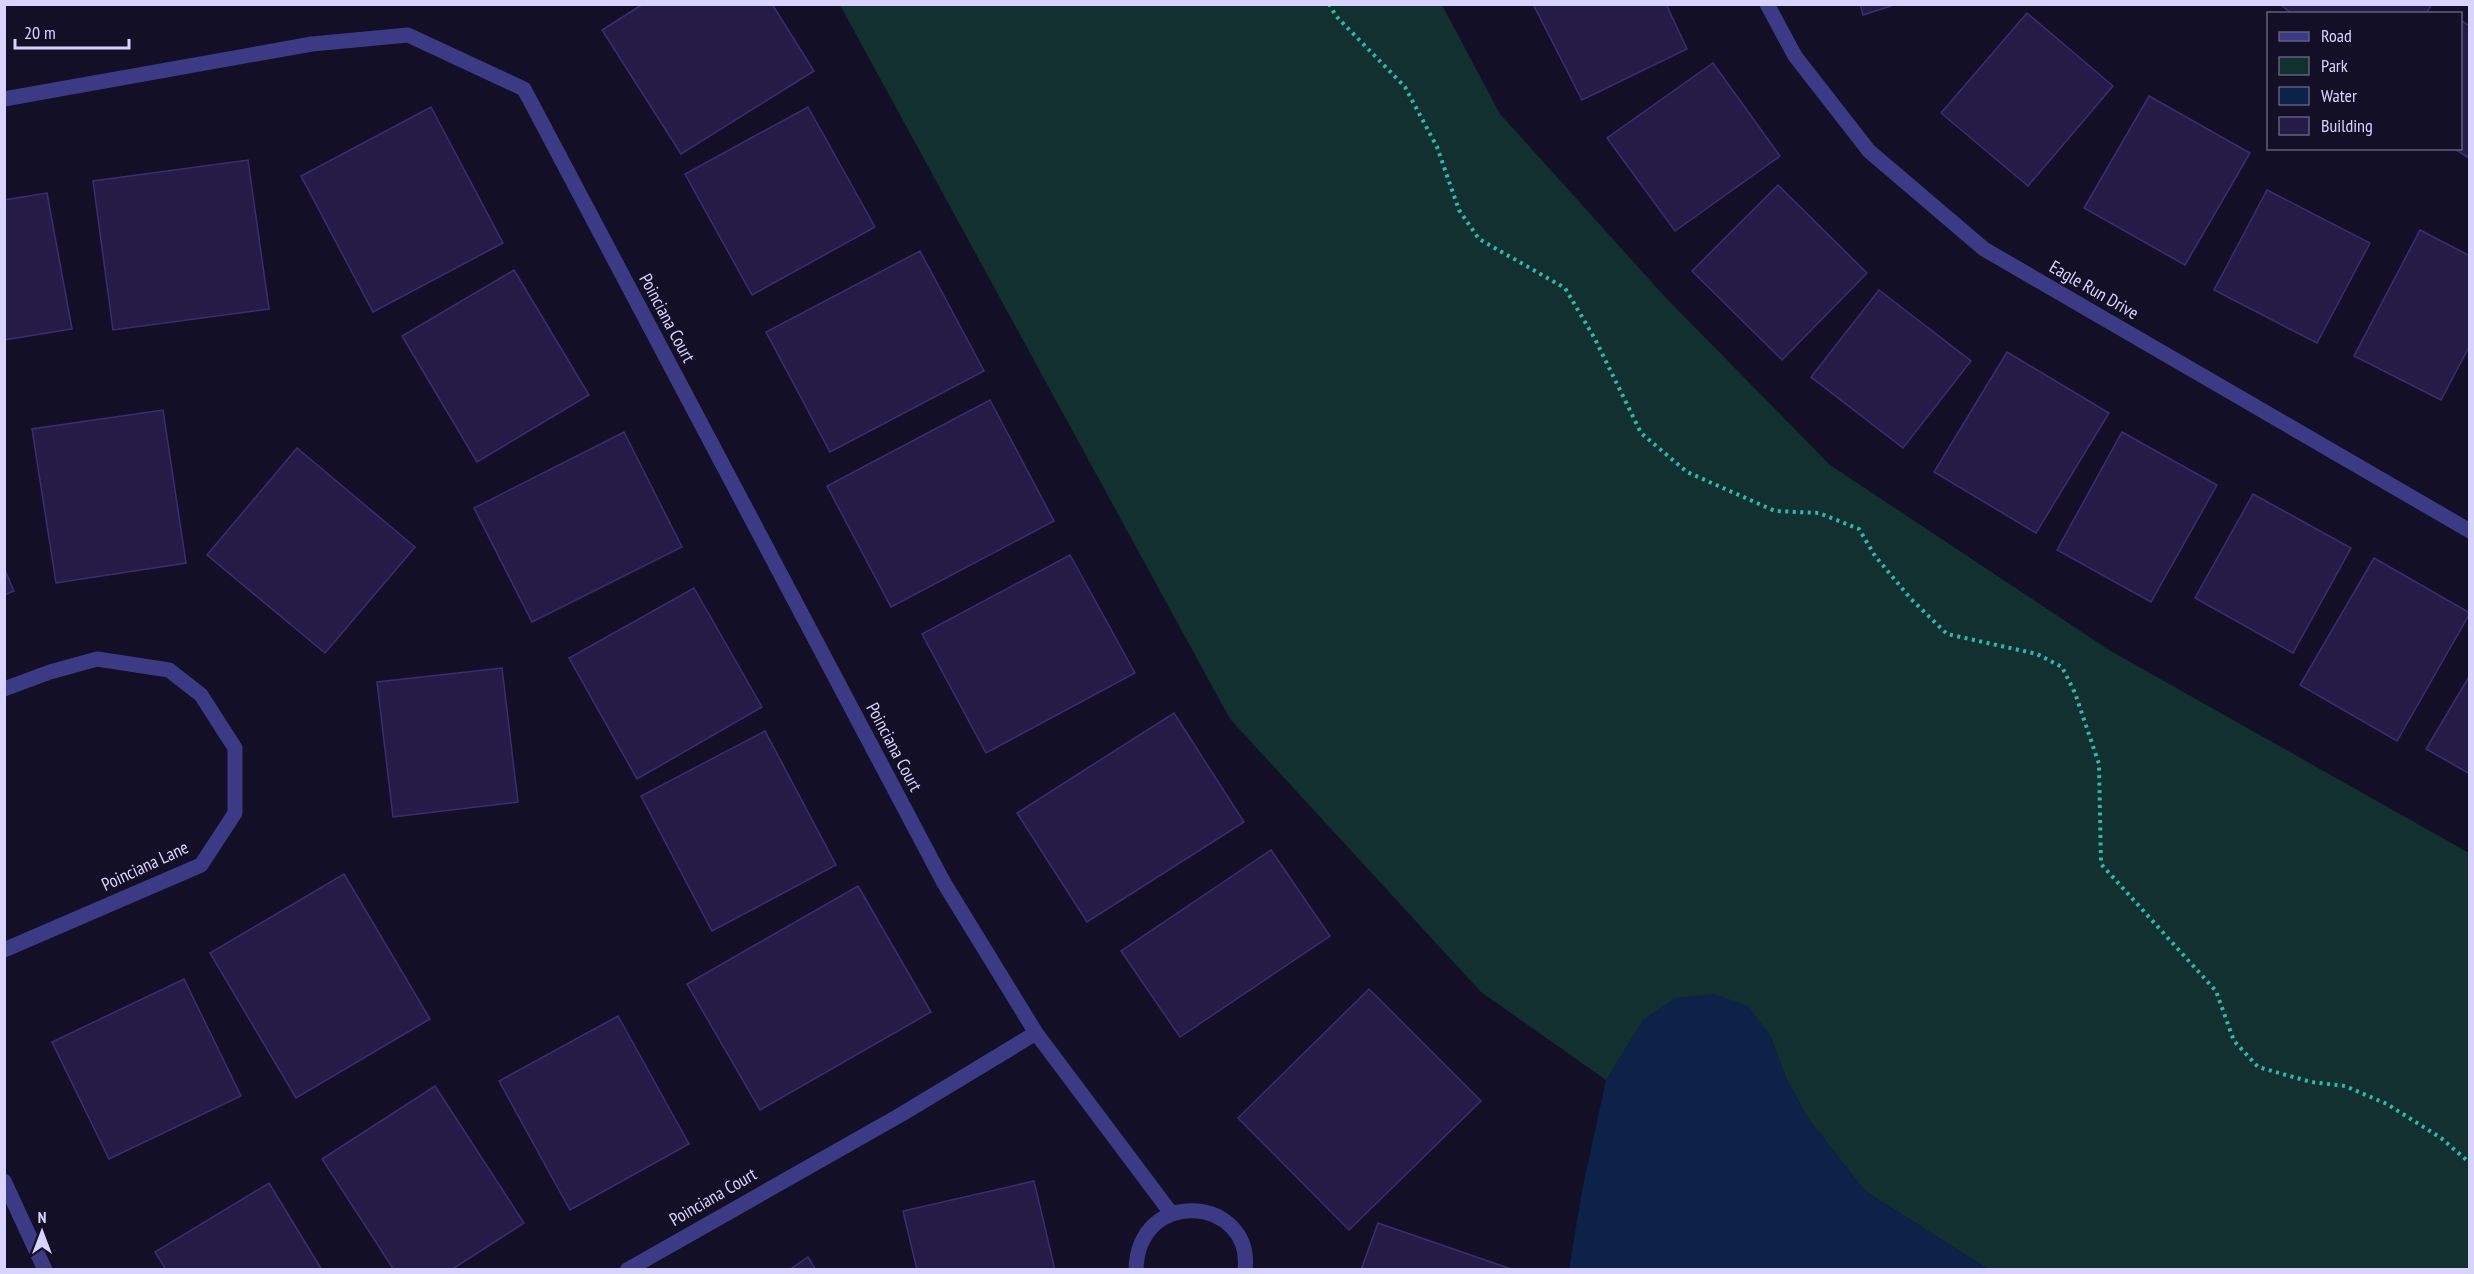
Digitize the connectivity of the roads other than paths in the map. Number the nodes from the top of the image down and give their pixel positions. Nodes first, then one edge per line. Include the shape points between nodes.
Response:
1 (1767, 4) edge
2 (4, 99) edge
3 (2469, 531) edge
4 (4, 689) edge
5 (4, 950) edge
6 (1036, 1033) junction
7 (4, 1181) edge
8 (1172, 1213) junction
9 (45, 1269) edge
10 (627, 1269) edge
11 (1136, 1269) edge
12 (1245, 1269) edge

1 - 3 street, Eagle Run Drive via 1795,56 1869,151 1984,249
2 - 6 street, Poinciana Court via 312,44 408,35 524,89 944,883
4 - 5 street, Poinciana Lane via 97,659 169,670 201,696 235,748 235,813 201,865
6 - 8 street, Poinciana Court
6 - 10 street, Poinciana Court via 902,1114
7 - 9 street
8 - 11 street via 1155,1222 1143,1237 1136,1254
8 - 12 street via 1206,1211 1221,1219 1242,1246

